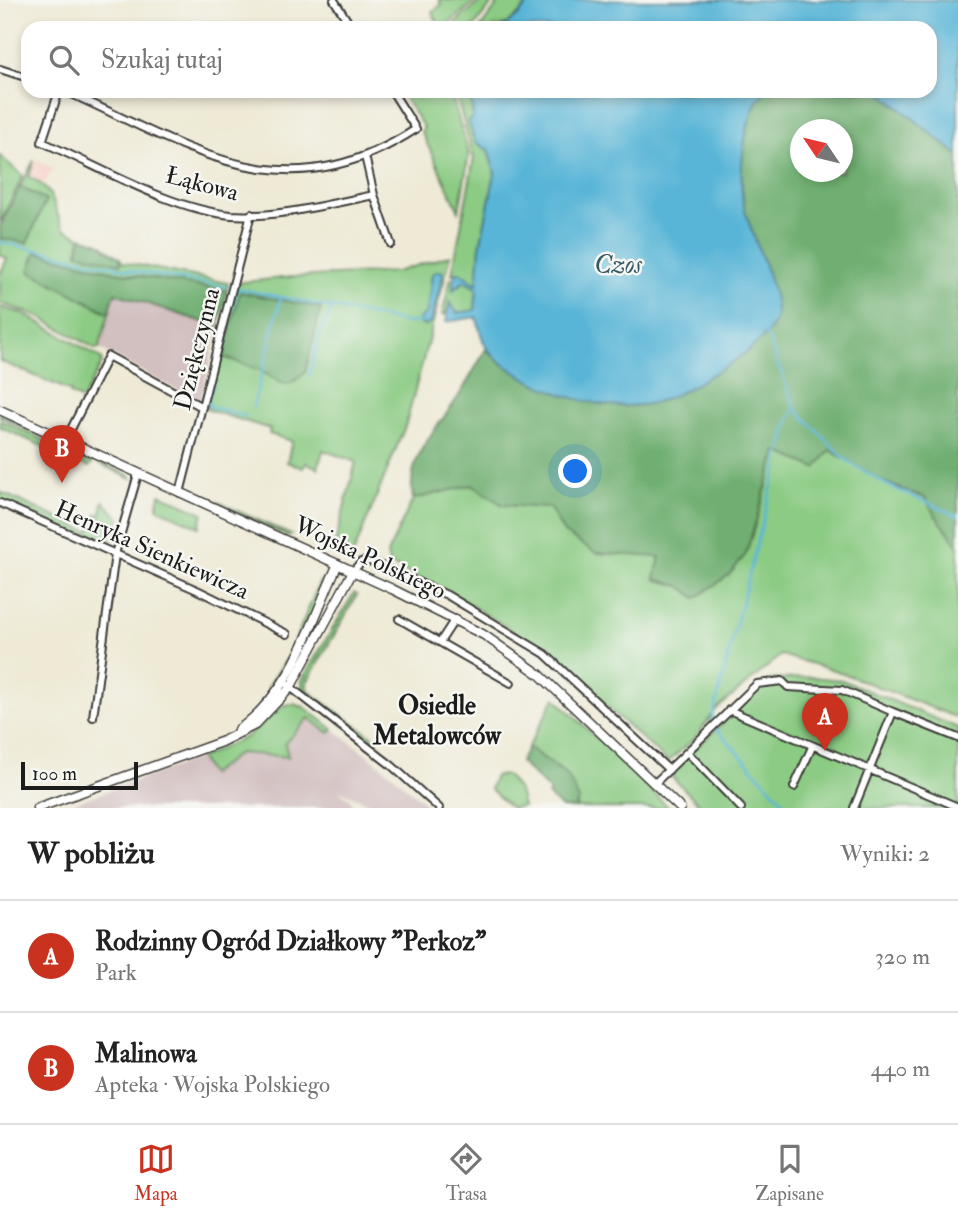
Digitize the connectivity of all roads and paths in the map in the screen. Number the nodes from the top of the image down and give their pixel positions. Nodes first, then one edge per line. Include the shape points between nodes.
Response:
1 (334, 0) edge
2 (348, 21) edge
3 (0, 69) edge
4 (21, 76) edge
5 (57, 98) edge
6 (80, 98) edge
7 (396, 98) edge
8 (365, 156) junction
9 (374, 195) junction
10 (251, 215) junction
11 (391, 244) dead end
12 (202, 407) junction
13 (0, 410) edge
14 (65, 441) junction
15 (138, 474) junction
16 (180, 493) junction
17 (0, 503) edge
18 (115, 554) junction
19 (338, 564) junction
20 (353, 571) junction
21 (399, 619) dead end
22 (455, 619) junction
23 (287, 634) dead end
24 (440, 642) junction
25 (511, 683) dead end
26 (287, 686) junction
27 (729, 710) junction
28 (893, 712) junction
29 (93, 718) dead end
30 (958, 738) edge
31 (812, 747) junction
32 (688, 752) junction
33 (669, 770) junction
34 (869, 771) junction
35 (655, 783) junction
36 (794, 787) dead end
37 (958, 807) edge
38 (37, 808) edge
39 (439, 808) edge
40 (680, 808) edge
41 (741, 808) edge
42 (854, 808) edge

1 - 2 street
3 - 4 street
5 - 10 street, Łąkowa via 42,142 165,196 212,211
6 - 8 street via 218,161 280,171 312,170
7 - 8 street via 416,130
8 - 9 street
9 - 10 street, Łąkowa
9 - 11 street
10 - 12 street, Dziękczynna
12 - 14 street via 108,356
12 - 16 street, Dziękczynna
13 - 14 street, Wojska Polskiego
14 - 15 street, Wojska Polskiego
15 - 16 street, Wojska Polskiego
15 - 18 street
16 - 19 street, Wojska Polskiego
17 - 18 street, Henryka Sienkiewicza
18 - 23 street, Henryka Sienkiewicza
18 - 29 street
19 - 20 street, Wojska Polskiego
19 - 26 street
20 - 22 street, Wojska Polskiego
20 - 26 street
20 - 33 street via 361,562 370,561 447,595 519,638 566,673
21 - 24 street
22 - 24 street
22 - 35 street, Wojska Polskiego via 539,674
24 - 25 street
26 - 38 street via 256,724 221,742
26 - 39 street
27 - 28 street via 758,684 782,681 788,687 842,690
27 - 31 street
27 - 32 street
28 - 30 street
28 - 34 street
31 - 34 street
31 - 36 street
32 - 33 street
32 - 41 street
33 - 35 street
34 - 37 street
34 - 42 street
35 - 40 street, Wojska Polskiego

